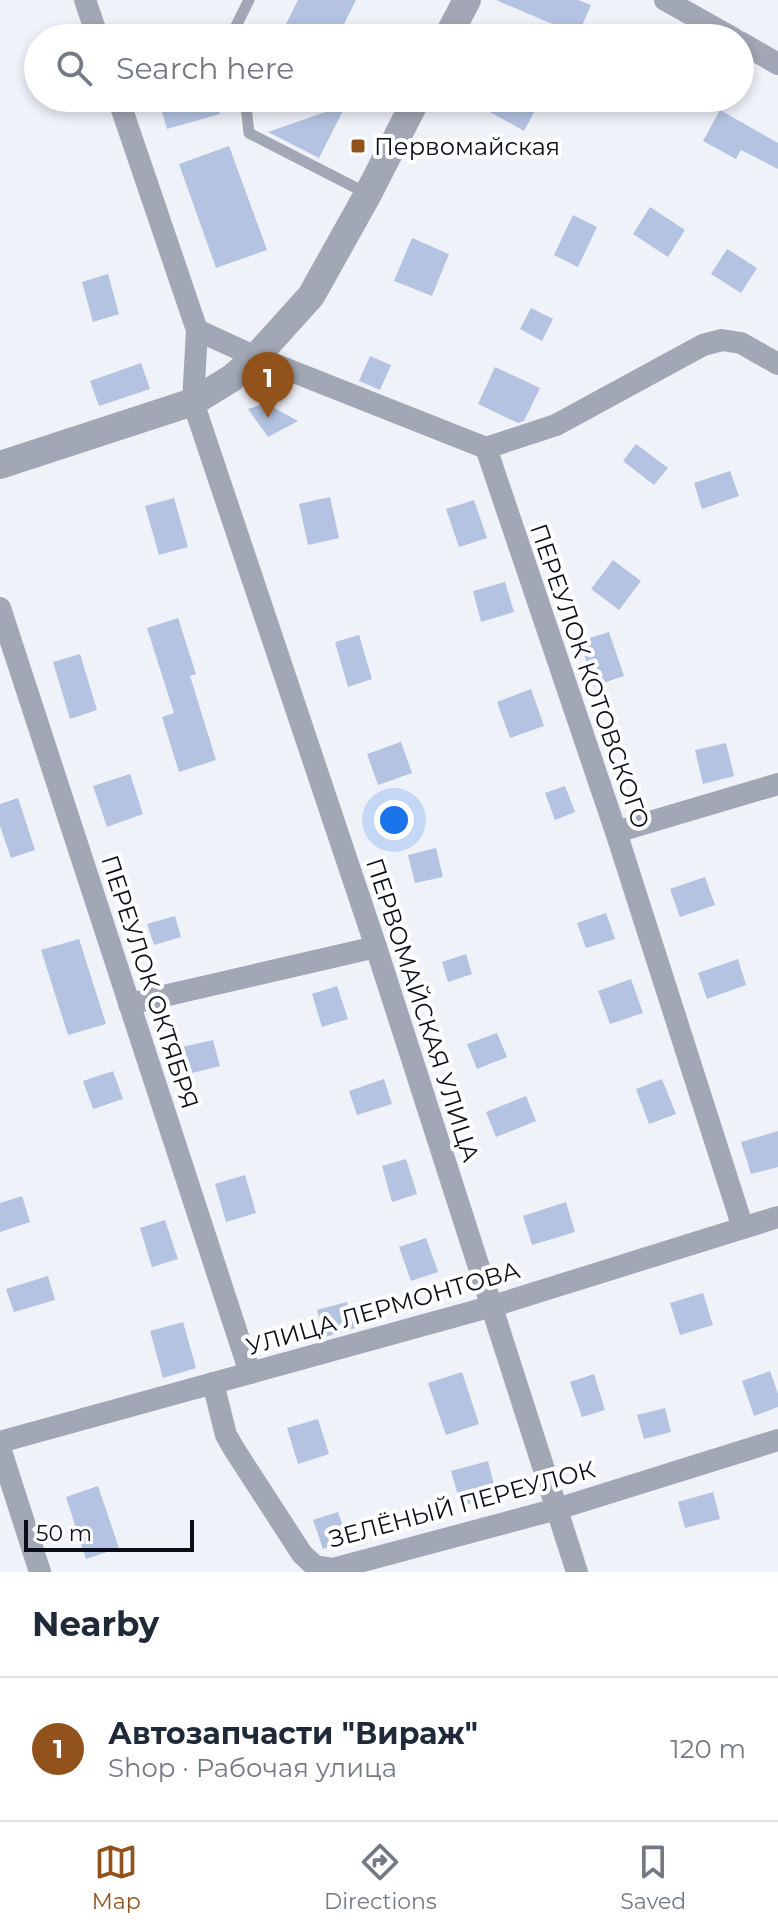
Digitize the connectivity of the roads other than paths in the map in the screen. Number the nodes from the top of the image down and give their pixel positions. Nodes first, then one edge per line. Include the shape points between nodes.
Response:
1 (85, 0) edge
2 (249, 0) edge
3 (467, 0) edge
4 (665, 0) edge
5 (93, 24) edge
6 (237, 24) edge
7 (454, 24) edge
8 (708, 24) edge
9 (754, 50) edge
10 (778, 64) edge
11 (123, 112) edge
12 (247, 112) edge
13 (410, 112) edge
14 (368, 194) junction
15 (197, 330) junction
16 (256, 357) junction
17 (778, 364) edge
18 (193, 402) junction
19 (486, 448) junction
20 (0, 465) edge
21 (0, 608) edge
22 (778, 784) edge
23 (616, 832) junction
24 (376, 947) junction
25 (129, 1004) junction
26 (778, 1217) edge
27 (743, 1228) junction
28 (493, 1306) junction
29 (250, 1373) junction
30 (213, 1383) junction
31 (778, 1440) edge
32 (0, 1442) edge
33 (0, 1448) edge
34 (557, 1509) junction
35 (40, 1572) edge
36 (577, 1572) edge

1 - 5 street
2 - 6 lane
3 - 7 street
4 - 8 street
9 - 10 street
11 - 15 street, ПЕРВОМАЙСКАЯ УЛИЦА
12 - 14 lane via 249,133
13 - 14 street
14 - 16 street via 311,296
15 - 16 street
15 - 18 street, ПЕРВОМАЙСКАЯ УЛИЦА
16 - 18 street
16 - 19 street
17 - 19 street via 741,343 703,345 556,425
18 - 20 street
18 - 24 street, ПЕРВОМАЙСКАЯ УЛИЦА
19 - 23 street, ПЕРЕУЛОК КОТОВСКОГО
21 - 25 street, ПЕРЕУЛОК ОКТЯБРЯ
22 - 23 street
23 - 27 street, ПЕРЕУЛОК КОТОВСКОГО
24 - 25 street
24 - 28 street, ПЕРВОМАЙСКАЯ УЛИЦА
25 - 29 street, ПЕРЕУЛОК ОКТЯБРЯ
26 - 27 street, УЛИЦА ЛЕРМОНТОВА
27 - 28 street, УЛИЦА ЛЕРМОНТОВА
28 - 29 street, УЛИЦА ЛЕРМОНТОВА
28 - 34 street, ПЕРВОМАЙСКАЯ УЛИЦА
29 - 30 street, УЛИЦА ЛЕРМОНТОВА
30 - 32 street, УЛИЦА ЛЕРМОНТОВА
30 - 34 street, ЗЕЛЁНЫЙ ПЕРЕУЛОК via 226,1435 302,1554 315,1566 333,1569
31 - 34 street, ЗЕЛЁНЫЙ ПЕРЕУЛОК
33 - 35 street
34 - 36 street, ПЕРВОМАЙСКАЯ УЛИЦА

